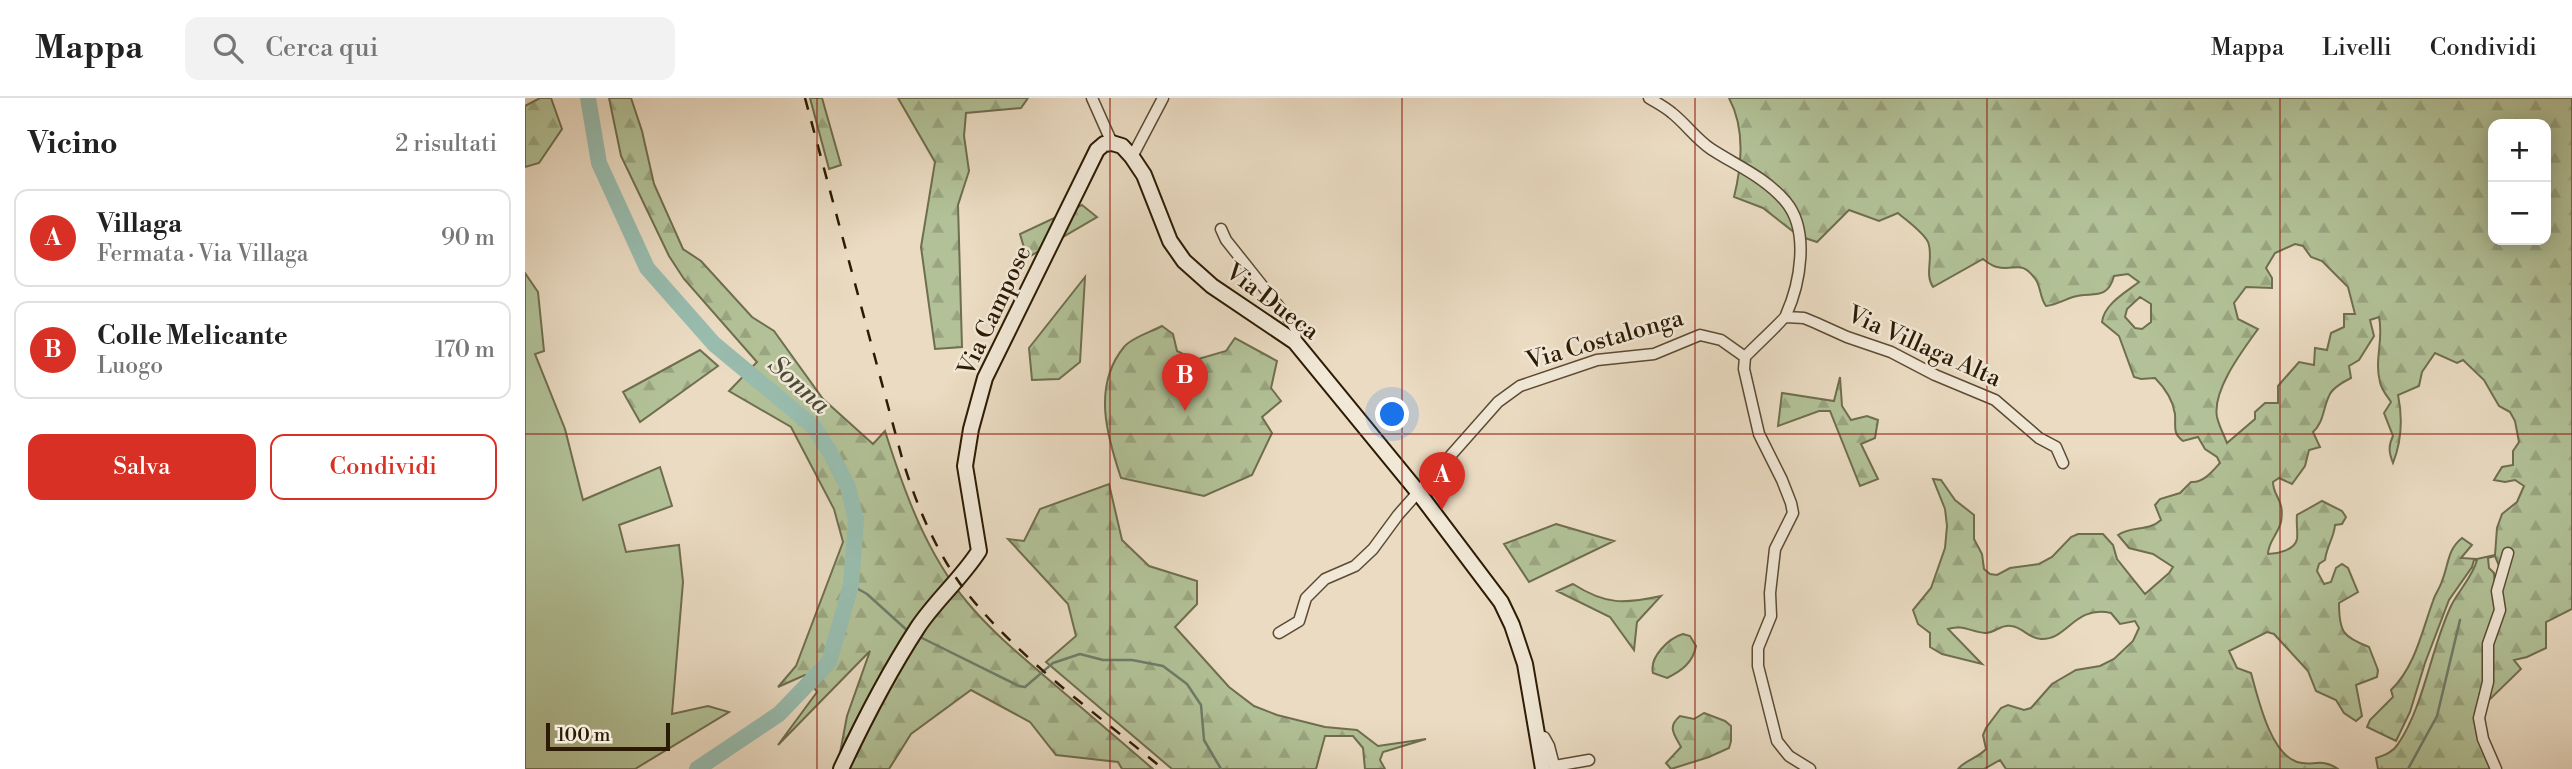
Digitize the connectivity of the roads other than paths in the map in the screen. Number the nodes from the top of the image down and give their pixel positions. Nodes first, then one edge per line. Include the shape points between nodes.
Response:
1 (1092, 98) edge
2 (1163, 98) edge
3 (1649, 98) edge
4 (1112, 143) junction
5 (1132, 157) junction
6 (1221, 229) dead end
7 (1786, 317) junction
8 (1295, 342) junction
9 (1745, 357) junction
10 (2063, 463) dead end
11 (1418, 492) junction
12 (2508, 553) dead end
13 (1279, 633) dead end
14 (1589, 760) dead end
15 (1551, 768) edge
16 (841, 769) edge
17 (1810, 769) edge
18 (2496, 769) edge

1 - 4 street
2 - 5 street
3 - 7 street via 1787,203 1799,227 1799,267
4 - 5 street, Via Dueca
4 - 16 street, Via Campose via 1097,150 985,378 965,466 979,551 920,625
5 - 8 street, Via Dueca via 1144,174 1170,241 1184,261 1212,286
6 - 8 street via 1292,323
7 - 9 street
7 - 10 street, Via Villaga Alta via 1804,318 1891,352 1995,400 2056,447
8 - 11 street, Via Dueca
9 - 11 street, Via Costalonga via 1721,340 1700,335 1654,354 1597,360 1520,386 1499,402
9 - 17 street via 1759,434 1793,513 1775,549 1771,616 1758,648 1758,666 1777,741 1789,756
11 - 13 street, Via Costalonga via 1373,550 1355,566 1325,579 1306,598 1299,621
11 - 15 street, Via Dueca via 1501,602 1525,664 1537,735
12 - 18 street via 2497,591 2500,610 2487,644 2488,682 2479,718
14 - 15 street

